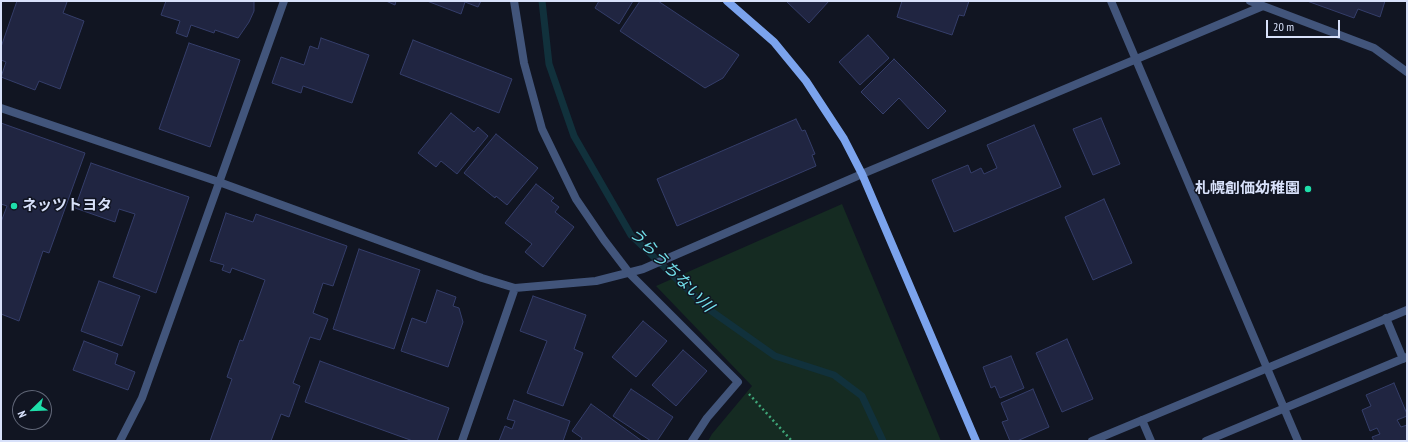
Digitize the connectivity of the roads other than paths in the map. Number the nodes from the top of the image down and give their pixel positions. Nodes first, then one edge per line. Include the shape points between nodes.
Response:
1 (284, 1) edge
2 (514, 1) edge
3 (727, 1) edge
4 (1111, 1) edge
5 (1250, 1) edge
6 (1263, 6) junction
7 (1136, 60) junction
8 (1407, 72) edge
9 (1, 108) edge
10 (862, 174) junction
11 (219, 182) junction
12 (630, 274) junction
13 (515, 288) junction
14 (1407, 310) edge
15 (1386, 318) junction
16 (1405, 358) edge
17 (1267, 368) junction
18 (1284, 408) junction
19 (1142, 420) junction
20 (120, 441) edge
21 (462, 441) edge
22 (692, 441) edge
23 (976, 441) edge
24 (1092, 441) edge
25 (1151, 441) edge
26 (1206, 441) edge
27 (1298, 441) edge

1 - 11 street
2 - 12 street via 524,63 542,129 576,199
3 - 10 street via 774,42 806,81 844,139
4 - 7 street
5 - 6 street
6 - 7 street
6 - 8 street via 1374,48
7 - 10 street
7 - 17 street
9 - 11 street
10 - 12 street
10 - 23 street
11 - 13 street
11 - 20 street via 142,398
12 - 13 street via 596,281
12 - 22 street via 738,382
13 - 21 street
14 - 15 street
15 - 16 street
15 - 17 street
16 - 18 street
17 - 18 street
17 - 19 street
18 - 26 street
18 - 27 street
19 - 24 street
19 - 25 street

